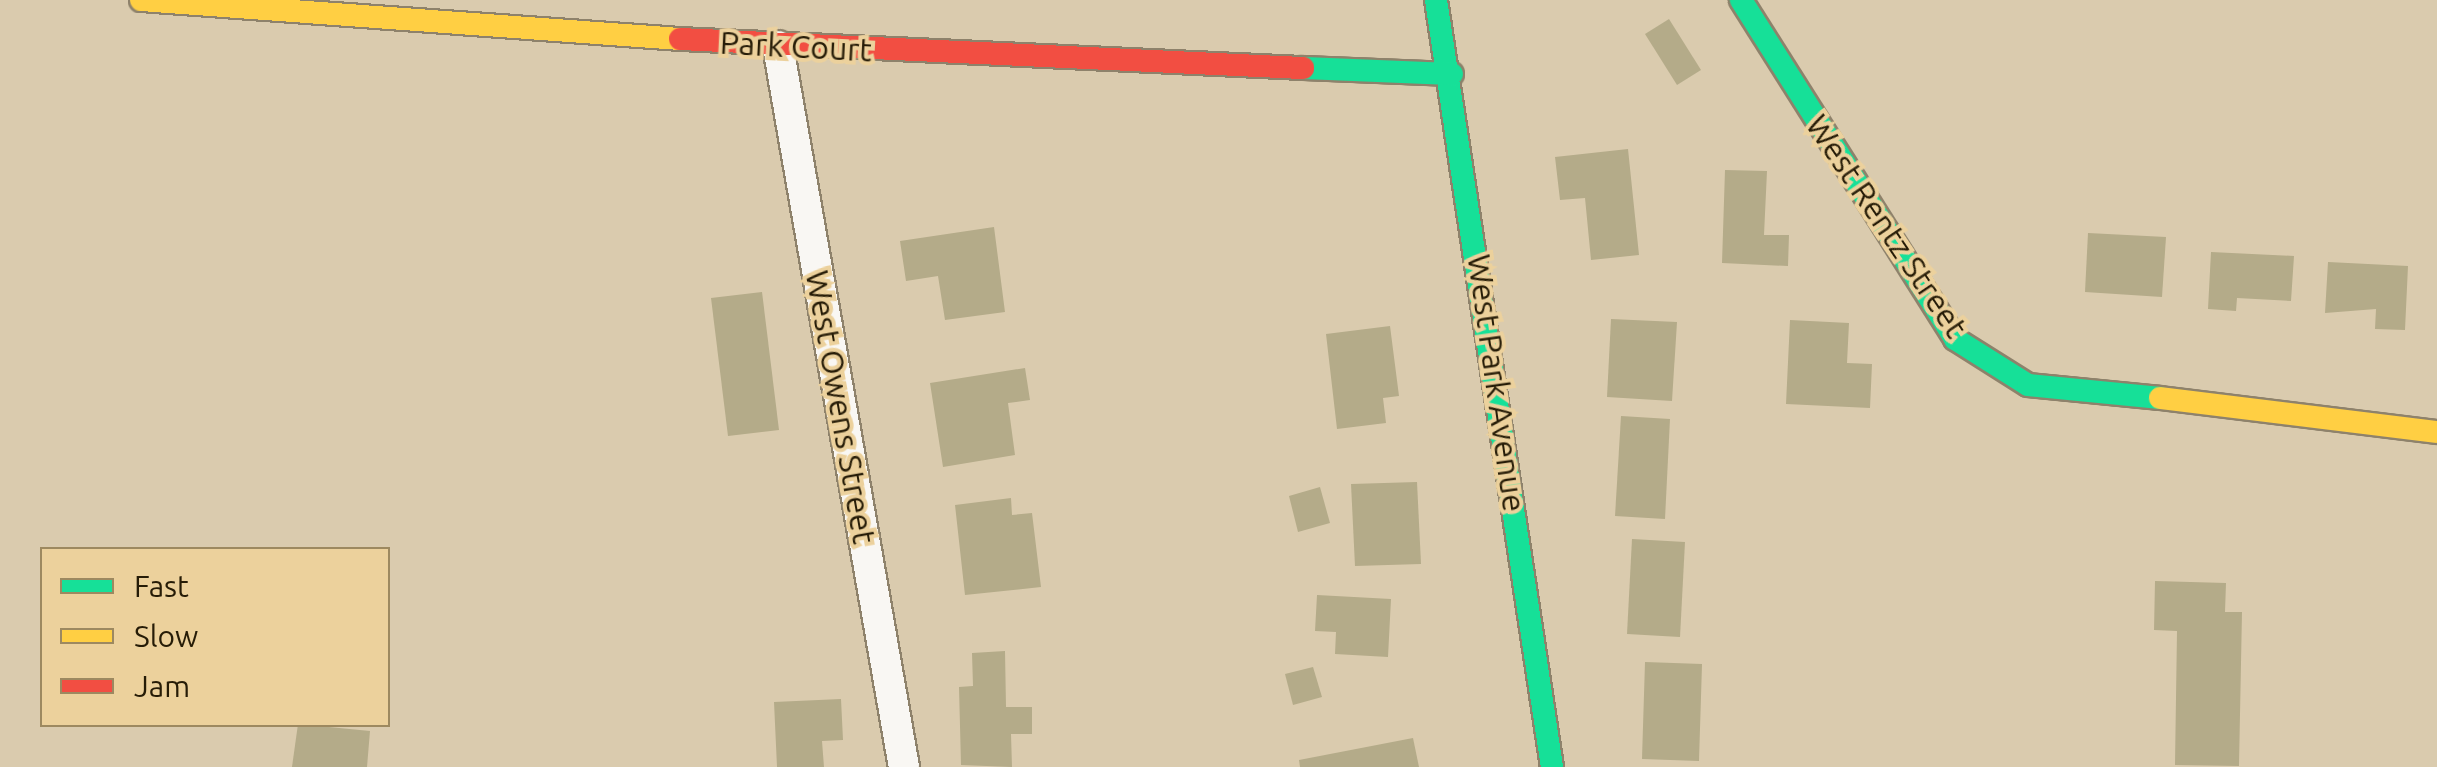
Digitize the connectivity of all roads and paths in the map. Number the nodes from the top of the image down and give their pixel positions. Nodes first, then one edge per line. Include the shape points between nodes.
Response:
1 (140, 0) edge
2 (1436, 0) edge
3 (1741, 0) edge
4 (778, 46) junction
5 (1452, 74) junction
6 (2437, 432) edge
7 (904, 767) edge
8 (1552, 767) edge

1 - 4 street, Park Court
2 - 5 street, West Park Avenue
3 - 6 street, West Rentz Street via 1955,339 2028,385
4 - 5 street, Park Court
4 - 7 street, West Owens Street
5 - 8 street, West Park Avenue

